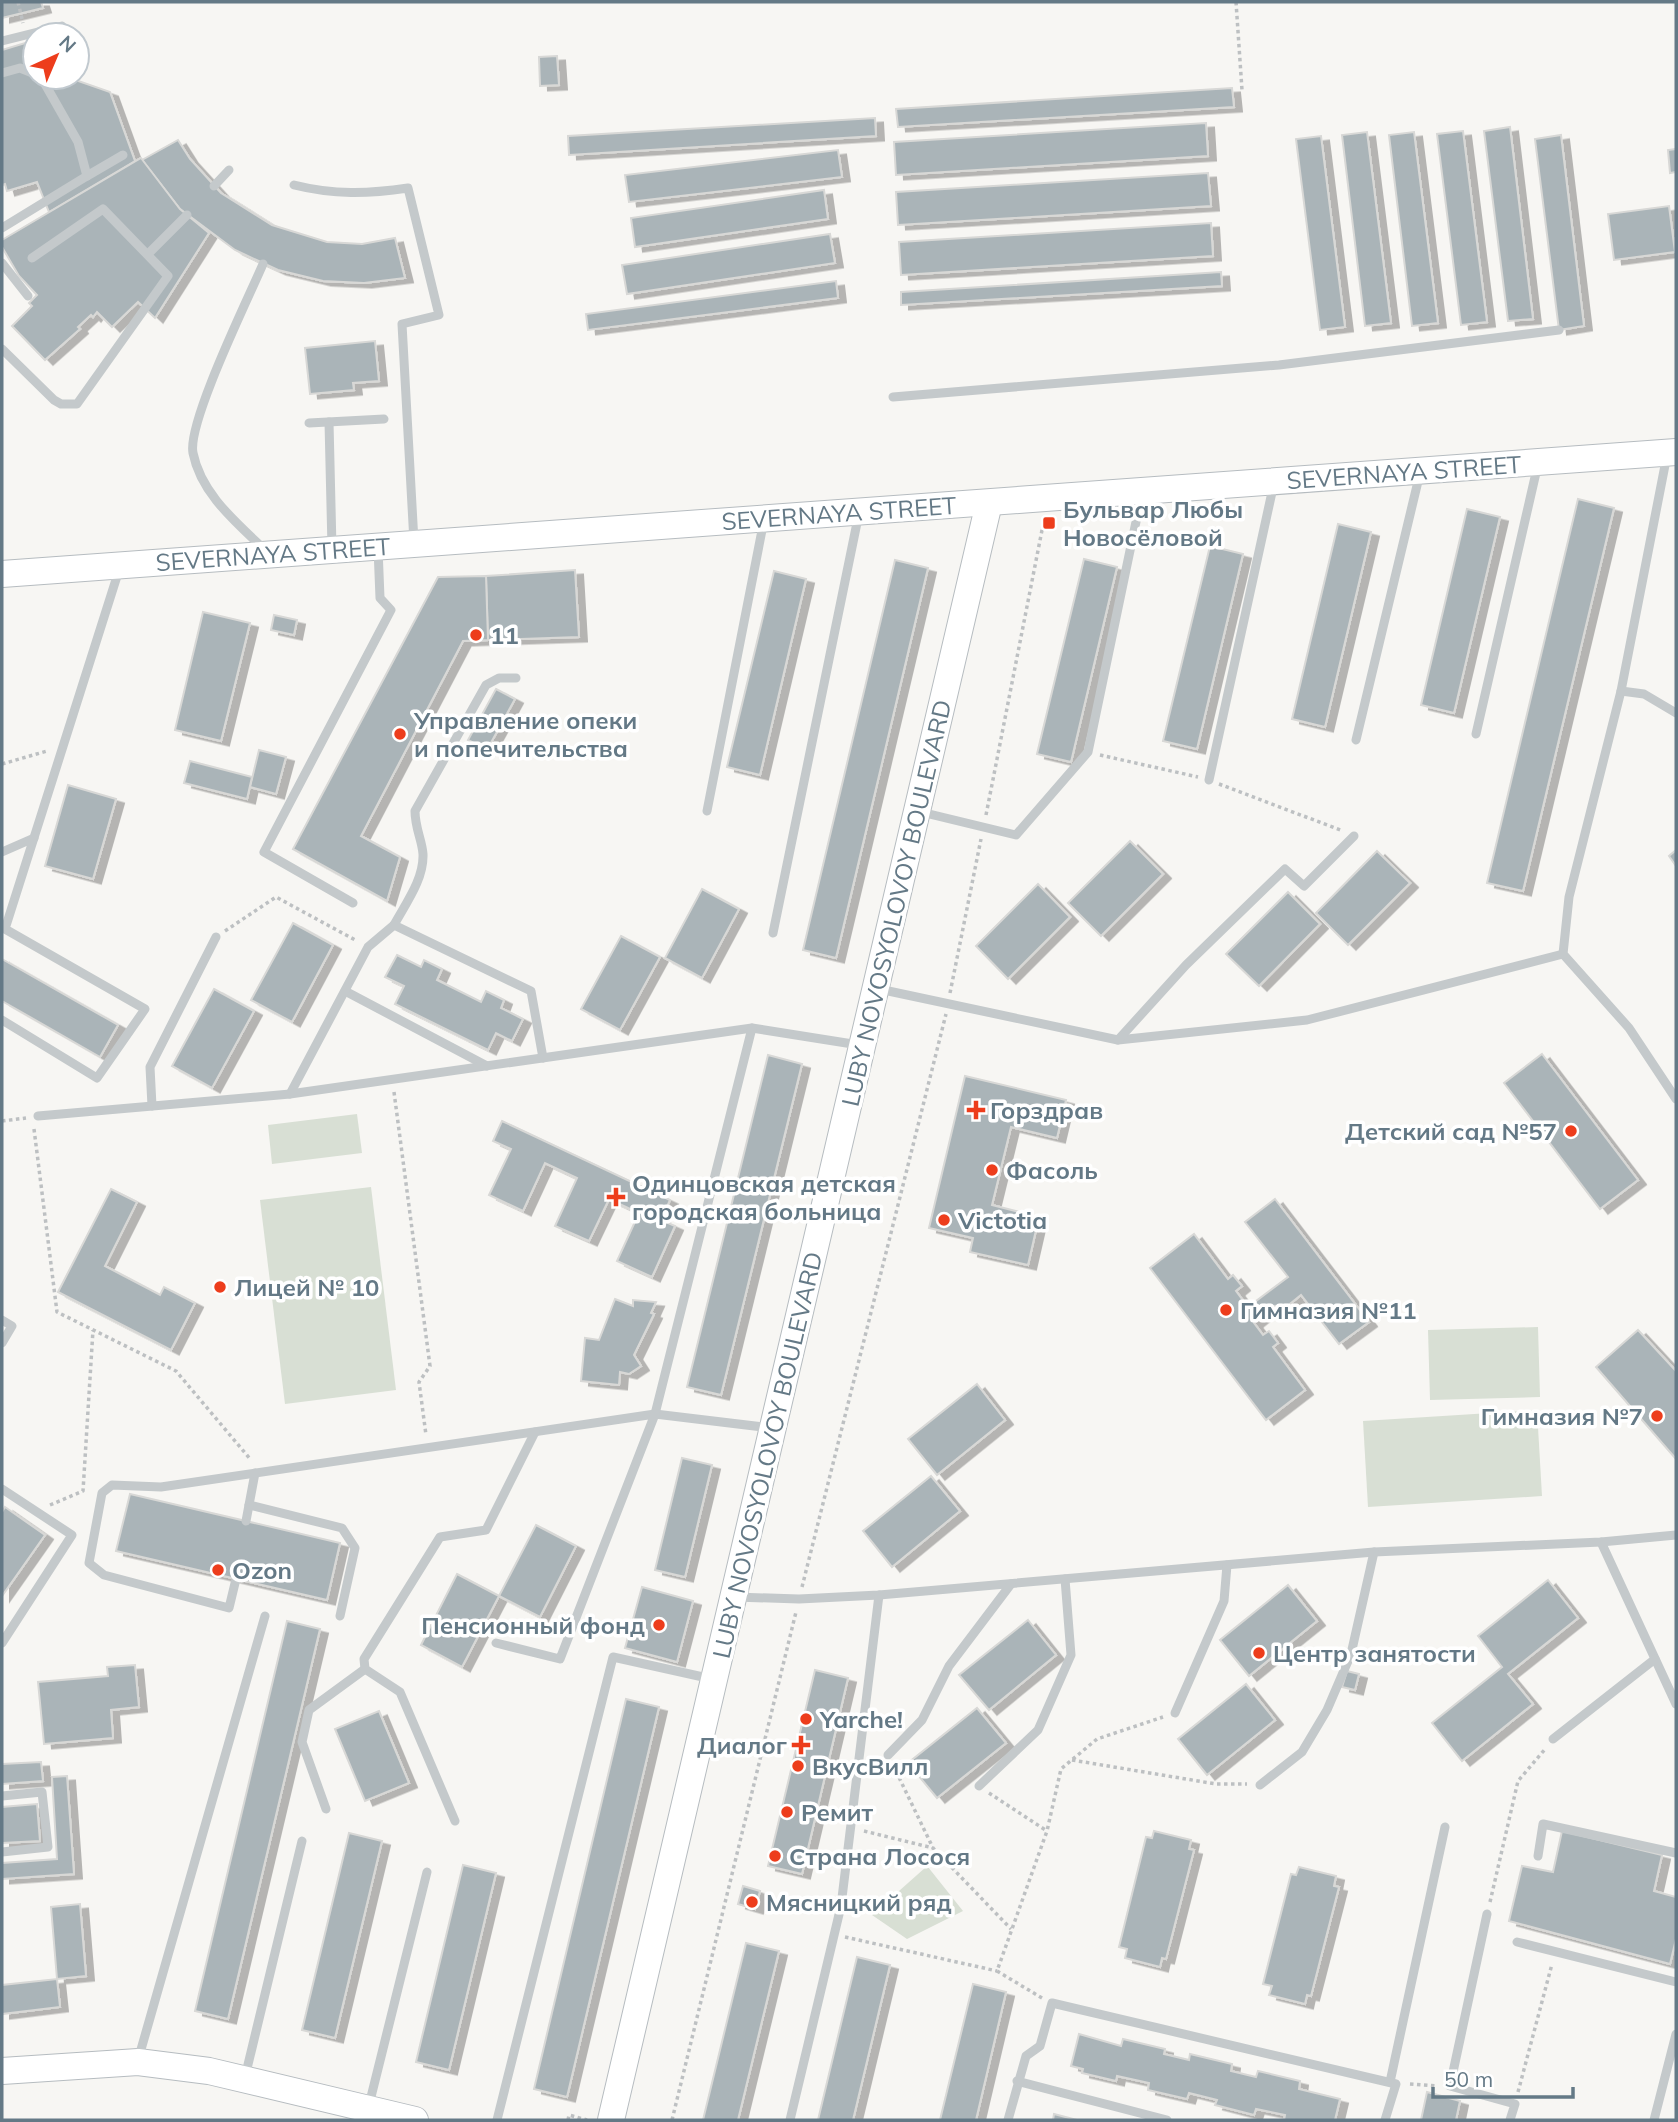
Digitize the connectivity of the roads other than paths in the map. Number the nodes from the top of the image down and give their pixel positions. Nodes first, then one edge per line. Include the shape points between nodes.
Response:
1 (21, 36) edge
2 (2, 41) edge
3 (21, 68) edge
4 (2, 73) edge
5 (48, 91) edge
6 (123, 155) dead end
7 (229, 170) dead end
8 (87, 176) junction
9 (294, 185) dead end
10 (214, 186) dead end
11 (187, 215) dead end
12 (2, 228) edge
13 (148, 254) junction
14 (33, 258) dead end
15 (2, 263) edge
16 (262, 264) dead end
17 (29, 296) dead end
18 (1559, 330) dead end
19 (2, 349) edge
20 (893, 397) dead end
21 (384, 419) dead end
22 (329, 422) junction
23 (309, 423) dead end
24 (1672, 453) edge
25 (1538, 462) junction
26 (1420, 471) junction
27 (1275, 481) junction
28 (1142, 491) junction
29 (989, 503) junction
30 (860, 511) junction
31 (765, 518) junction
32 (414, 544) junction
33 (378, 546) junction
34 (332, 550) junction
35 (269, 554) junction
36 (121, 565) junction
37 (2, 573) edge
38 (516, 678) dead end
39 (1621, 691) junction
40 (1676, 713) edge
41 (1476, 734) dead end
42 (1356, 740) dead end
43 (1209, 780) road end
44 (707, 811) dead end
45 (917, 811) junction
46 (1354, 836) road end
47 (34, 838) junction
48 (2, 852) edge
49 (353, 902) dead end
50 (394, 925) junction
51 (773, 933) dead end
52 (216, 937) road end
53 (1563, 954) junction
54 (876, 989) junction
55 (345, 991) junction
56 (2, 1020) edge
57 (752, 1028) junction
58 (1118, 1040) junction
59 (862, 1046) junction
60 (543, 1058) junction
61 (487, 1066) junction
62 (290, 1094) junction
63 (1676, 1099) edge
64 (152, 1106) junction
65 (35, 1117) road end
66 (2, 1320) edge
67 (2, 1343) edge
68 (655, 1414) junction
69 (773, 1428) junction
70 (535, 1432) junction
71 (255, 1473) junction
72 (2, 1489) edge
73 (249, 1505) junction
74 (246, 1521) dead end
75 (1676, 1535) edge
76 (1601, 1542) junction
77 (1374, 1552) junction
78 (1227, 1565) junction
79 (236, 1579) dead end
80 (1065, 1579) junction
81 (1010, 1584) junction
82 (879, 1595) junction
83 (734, 1597) junction
84 (265, 1616) dead end
85 (340, 1616) dead end
86 (2, 1643) edge
87 (496, 1643) dead end
88 (1655, 1659) junction
89 (365, 1669) junction
90 (715, 1680) junction
91 (1676, 1704) edge
92 (1175, 1713) road end
93 (1553, 1739) road end
94 (888, 1755) road end
95 (1260, 1784) road end
96 (979, 1786) road end
97 (2, 1796) edge
98 (326, 1809) dead end
99 (455, 1821) dead end
100 (1446, 1827) dead end
101 (303, 1841) dead end
102 (2, 1852) edge
103 (1676, 1853) edge
104 (1538, 1856) dead end
105 (426, 1872) dead end
106 (1487, 1914) road end
107 (1517, 1942) dead end
108 (1676, 1982) edge
109 (1676, 2034) edge
110 (138, 2062) junction
111 (2, 2071) edge
112 (244, 2079) junction
113 (1017, 2081) junction
114 (1393, 2083) junction
115 (368, 2109) junction
116 (415, 2120) edge
117 (497, 2120) edge
118 (611, 2120) edge
119 (790, 2120) edge
120 (1008, 2120) edge
121 (1167, 2120) edge
122 (1385, 2120) edge
123 (1510, 2120) edge
124 (1654, 2120) edge

1 - 2 lane
3 - 4 lane
5 - 8 lane via 78,142
6 - 8 lane
7 - 10 lane
8 - 12 lane
9 - 32 lane via 361,195 408,188 439,315 402,324
11 - 13 lane
13 - 14 lane via 103,209
13 - 19 lane via 167,273 167,281 77,404 54,400
15 - 17 lane
16 - 35 lane via 201,408 192,452 208,490
18 - 20 lane via 1279,365
21 - 22 lane
22 - 23 lane
22 - 34 lane
24 - 25 street, SEVERNAYA STREET
24 - 39 lane
25 - 26 street, SEVERNAYA STREET
25 - 41 lane
26 - 27 street, SEVERNAYA STREET
26 - 42 lane
27 - 28 street, SEVERNAYA STREET
27 - 43 lane
28 - 29 street, SEVERNAYA STREET
28 - 45 lane via 1088,752 1016,835
29 - 30 street, SEVERNAYA STREET
29 - 45 street, LUBY NOVOSYOLOVOY BOULEVARD
30 - 31 street, SEVERNAYA STREET
30 - 51 lane
31 - 32 street, SEVERNAYA STREET
31 - 44 lane
32 - 33 street, SEVERNAYA STREET
33 - 34 street, SEVERNAYA STREET
33 - 49 lane via 380,598 391,610 264,852
34 - 35 street, SEVERNAYA STREET
35 - 36 street, SEVERNAYA STREET
36 - 37 street, SEVERNAYA STREET
36 - 47 lane
38 - 50 lane via 499,678 485,685 415,811 415,831 423,853 419,879
39 - 40 lane via 1644,694
39 - 53 lane via 1569,897
45 - 54 street, LUBY NOVOSYOLOVOY BOULEVARD
46 - 58 lane via 1304,886 1285,869 1186,965
47 - 48 lane
47 - 56 lane via 5,929 145,1009 97,1078
50 - 55 lane via 368,947
50 - 60 lane via 531,991
52 - 64 lane via 150,1067
53 - 58 lane via 1307,1020
53 - 63 lane via 1629,1028
54 - 58 lane
54 - 59 street, LUBY NOVOSYOLOVOY BOULEVARD
55 - 61 lane
55 - 62 lane
57 - 59 lane
57 - 60 lane
57 - 68 lane
59 - 69 street, LUBY NOVOSYOLOVOY BOULEVARD
60 - 61 lane
61 - 62 lane
62 - 64 lane
64 - 65 lane
66 - 67 lane via 12,1326
68 - 69 lane
68 - 70 lane
68 - 87 lane via 560,1658
69 - 83 street, LUBY NOVOSYOLOVOY BOULEVARD
70 - 71 lane
70 - 89 lane via 486,1530 440,1537 364,1659
71 - 73 lane
71 - 79 lane via 161,1487 112,1485 102,1493 89,1563 104,1575 229,1608
72 - 86 lane via 72,1535
73 - 74 lane
73 - 85 lane via 342,1528 355,1548
75 - 76 lane
76 - 77 lane
76 - 88 lane
77 - 78 lane
77 - 95 lane via 1351,1654 1327,1710 1302,1752
78 - 80 lane
78 - 92 lane via 1224,1601
80 - 81 lane
80 - 96 lane via 1071,1655 1038,1730
81 - 82 lane
81 - 94 lane via 949,1666 922,1720
82 - 83 lane
82 - 119 lane via 834,1934
83 - 90 street, LUBY NOVOSYOLOVOY BOULEVARD
84 - 110 lane
88 - 91 lane
88 - 93 lane
89 - 98 lane via 309,1710 302,1742
89 - 99 lane via 400,1692
90 - 117 lane via 613,1657
90 - 118 street, LUBY NOVOSYOLOVOY BOULEVARD
97 - 102 lane via 42,1792 48,1847
100 - 114 lane
101 - 112 lane
103 - 104 lane via 1543,1824
105 - 115 lane
106 - 123 lane via 1450,2086 1515,2104
107 - 108 lane
109 - 124 lane
110 - 111 street
110 - 112 street
112 - 115 street
113 - 114 lane via 1026,2056 1040,2046 1052,2003
113 - 120 lane
113 - 121 lane
114 - 122 lane
115 - 116 street

